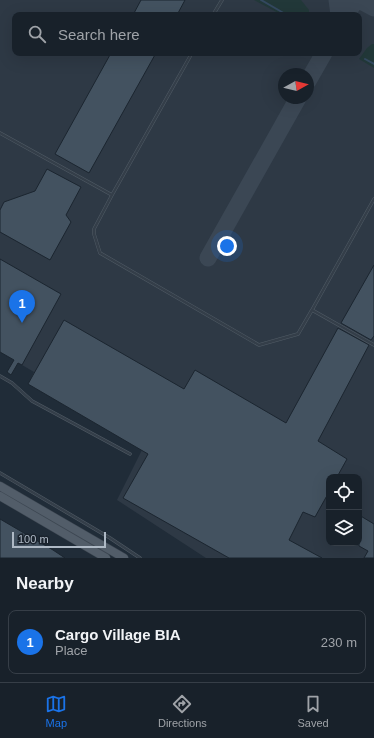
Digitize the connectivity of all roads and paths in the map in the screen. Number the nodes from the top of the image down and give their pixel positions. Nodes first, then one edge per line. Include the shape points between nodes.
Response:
1 (222, 0) edge
2 (215, 12) edge
3 (190, 56) edge
4 (0, 132) edge
5 (112, 195) junction
6 (374, 199) edge
7 (312, 310) junction
8 (374, 345) edge
9 (0, 376) edge
10 (130, 454) dead end
11 (0, 473) edge
12 (0, 486) edge
13 (0, 496) edge
14 (106, 558) edge
15 (124, 558) edge
16 (140, 558) edge

1 - 2 lane
3 - 5 lane
4 - 5 lane
5 - 7 lane via 94,228 100,253 259,345 298,334
6 - 7 lane
7 - 8 lane
9 - 10 lane via 32,401
11 - 16 lane
12 - 15 main road
13 - 14 main road

